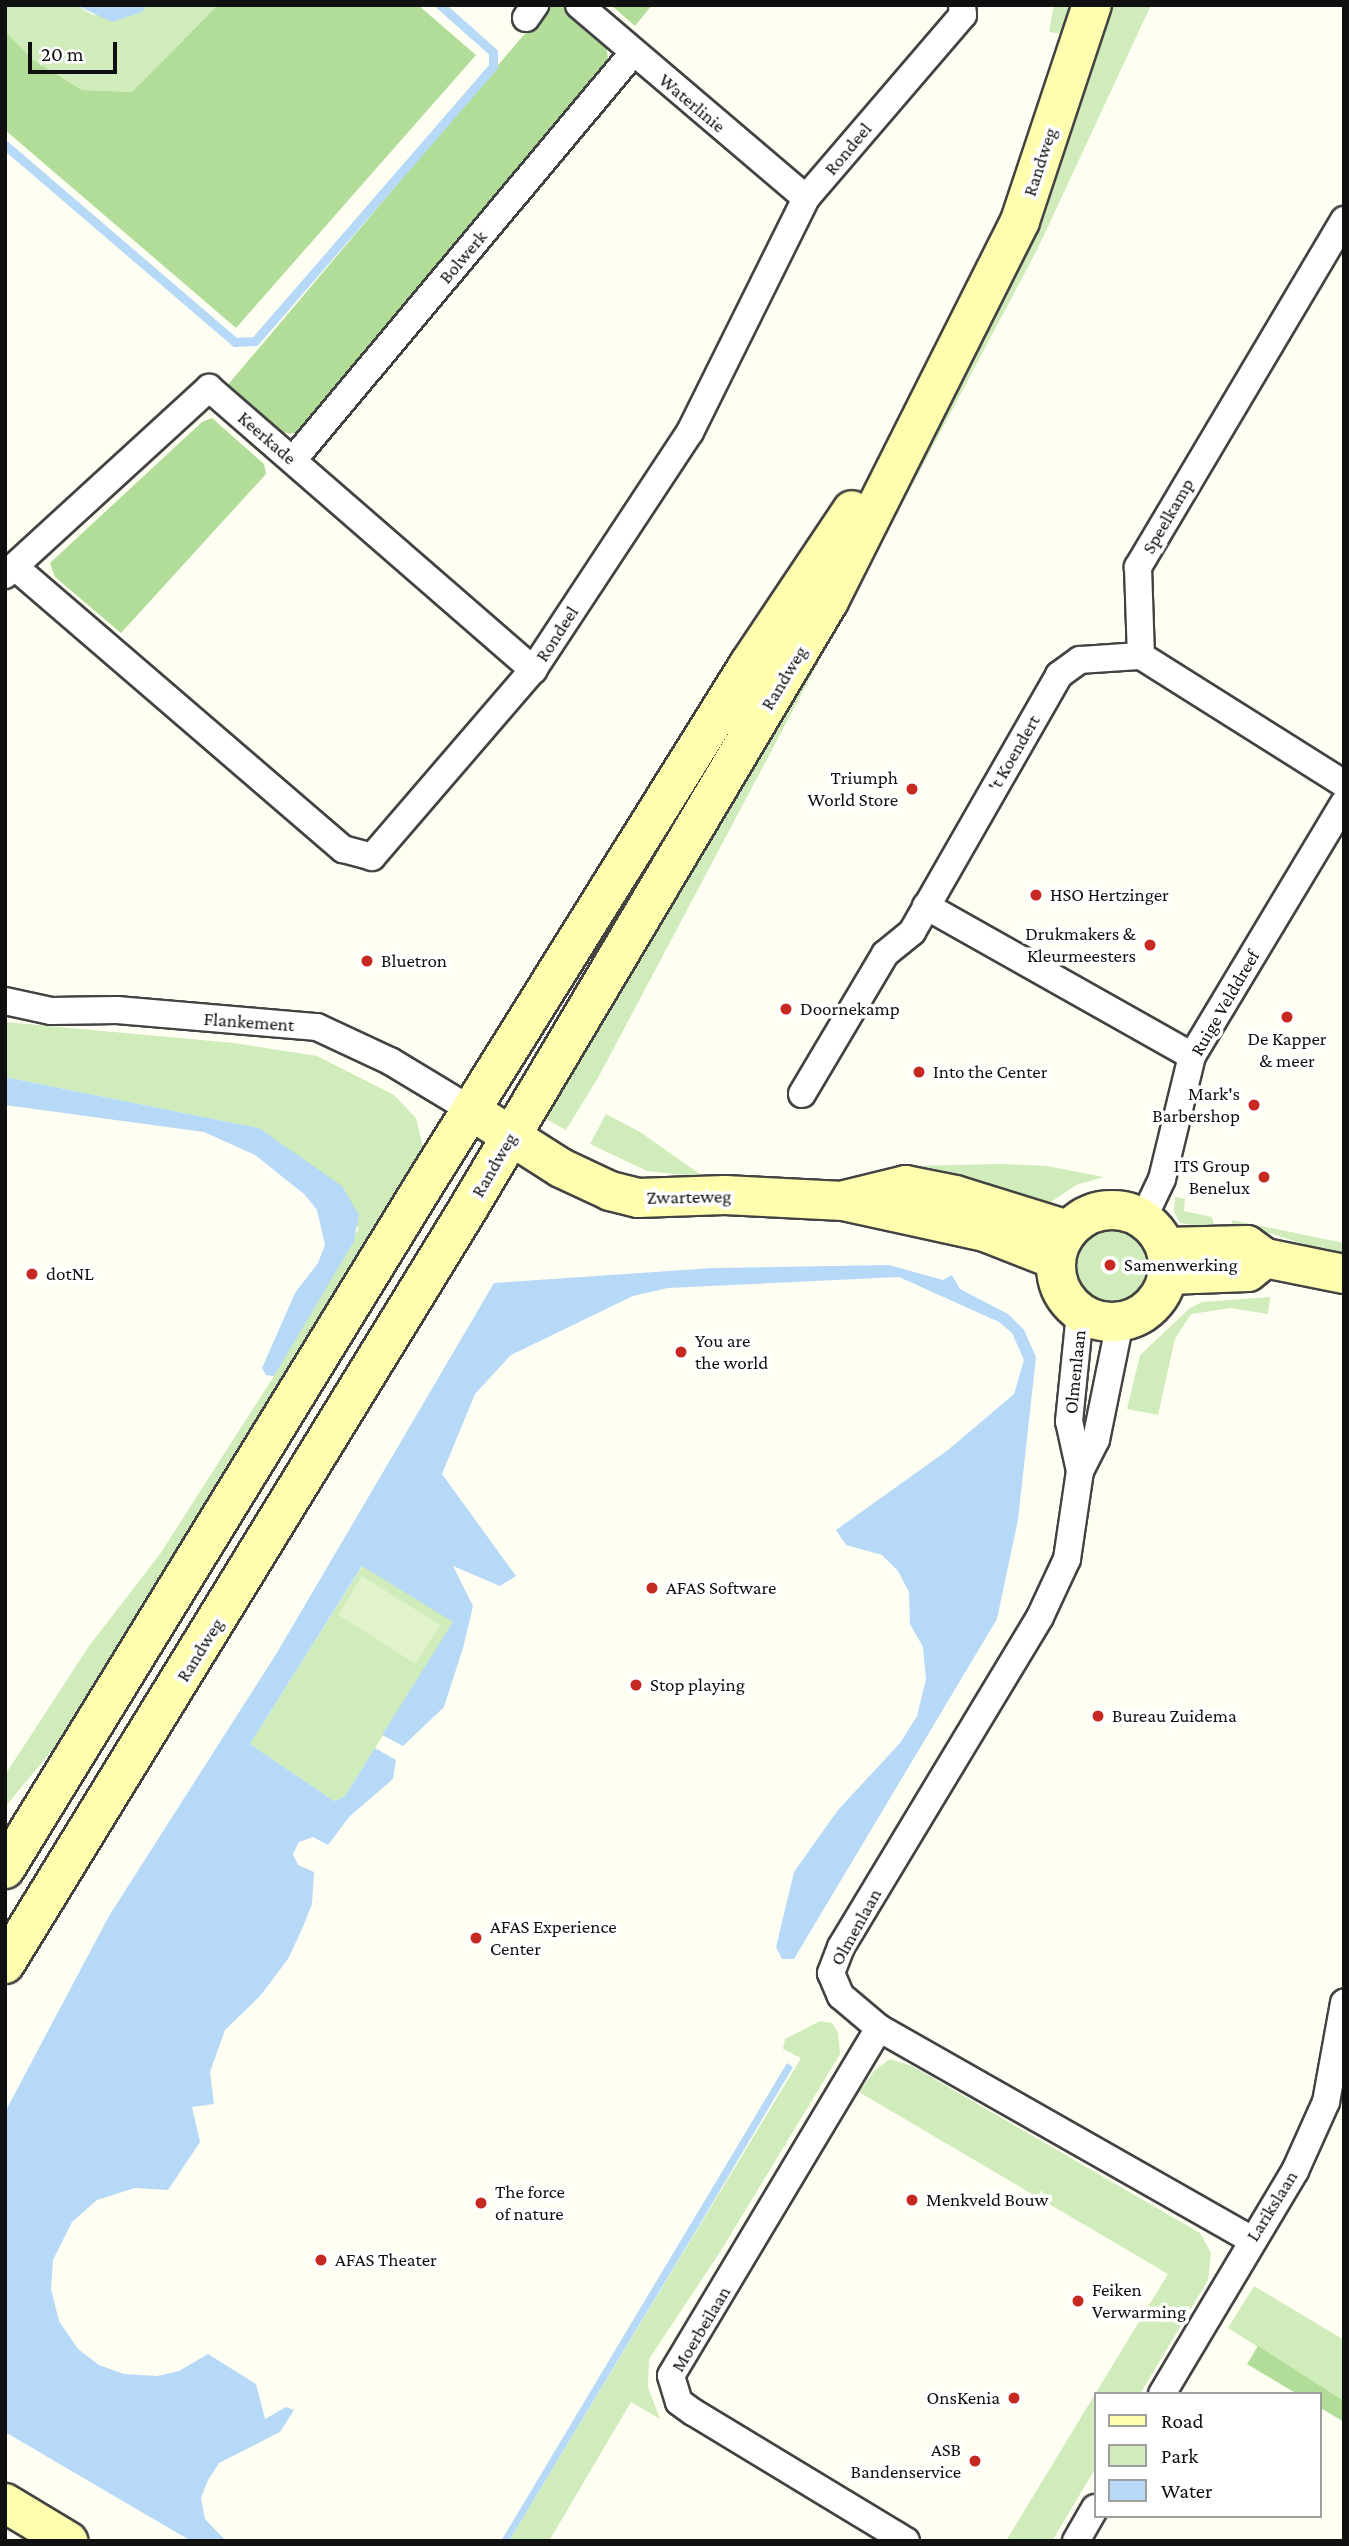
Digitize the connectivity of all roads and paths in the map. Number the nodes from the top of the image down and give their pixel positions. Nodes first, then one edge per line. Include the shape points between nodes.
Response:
1 (579, 5) edge
2 (962, 5) edge
3 (1092, 5) edge
4 (633, 53) junction
5 (806, 198) junction
6 (1344, 220) edge
7 (957, 352) junction
8 (293, 460) junction
9 (10, 571) edge
10 (1141, 656) junction
11 (533, 670) junction
12 (1344, 784) edge
13 (1344, 803) edge
14 (926, 906) junction
15 (5, 1002) edge
16 (1192, 1056) junction
17 (802, 1094) dead end
18 (472, 1111) junction
19 (510, 1136) junction
20 (1062, 1245) junction
21 (1159, 1247) junction
22 (1344, 1274) edge
23 (1080, 1313) junction
24 (1120, 1322) junction
25 (1080, 1471) junction
26 (5, 1869) edge
27 (5, 1964) edge
28 (1344, 2003) edge
29 (879, 2028) junction
30 (1251, 2239) junction
31 (1163, 2392) edge
32 (5, 2503) edge
33 (1094, 2510) edge
34 (68, 2541) edge
35 (906, 2541) edge
36 (1076, 2541) edge

1 - 4 street, Waterlinie
2 - 5 street, Rondeel via 963,15
3 - 7 main road, Randweg via 1020,220
4 - 5 street, Waterlinie
4 - 8 street, Bolwerk
5 - 11 street, Rondeel via 690,432
6 - 10 street, Speelkamp via 1138,567
7 - 18 main road, Randweg via 749,664
7 - 19 main road, Randweg via 829,601
8 - 9 street, Keerkade via 209,388
8 - 11 street, Keerkade
9 - 11 street, Rondeel via 343,849 372,857
10 - 12 street
10 - 14 street, 't Koendert via 1080,660 1059,675
13 - 16 street, Ruige Velddreef
14 - 16 street
14 - 17 street, 't Koendert via 912,932 885,954
15 - 18 street, Flankement via 51,1011 117,1010 317,1027 390,1061
16 - 21 street, Ruige Velddreef via 1162,1179
18 - 19 main road, Zwarteweg
18 - 26 main road, Randweg
19 - 20 main road, Zwarteweg via 561,1168 610,1191 638,1198 725,1195 843,1201 906,1185 955,1195
19 - 27 main road, Randweg
20 - 21 main road via 1103,1210
20 - 23 main road via 1061,1290
21 - 22 main road via 1248,1272 1265,1258
21 - 24 main road via 1146,1311
23 - 24 main road
23 - 25 street, Olmenlaan via 1069,1421
24 - 25 street, Olmenlaan via 1096,1440
25 - 29 street, Olmenlaan via 1066,1559 1040,1617 841,1947 831,1973 841,1996
28 - 30 street, Larikslaan via 1326,2102 1295,2171
29 - 30 street, Olmenlaan
29 - 35 street, Moerbeilaan via 671,2376 679,2402 692,2412
30 - 31 street, Larikslaan
32 - 34 main road
33 - 36 street

